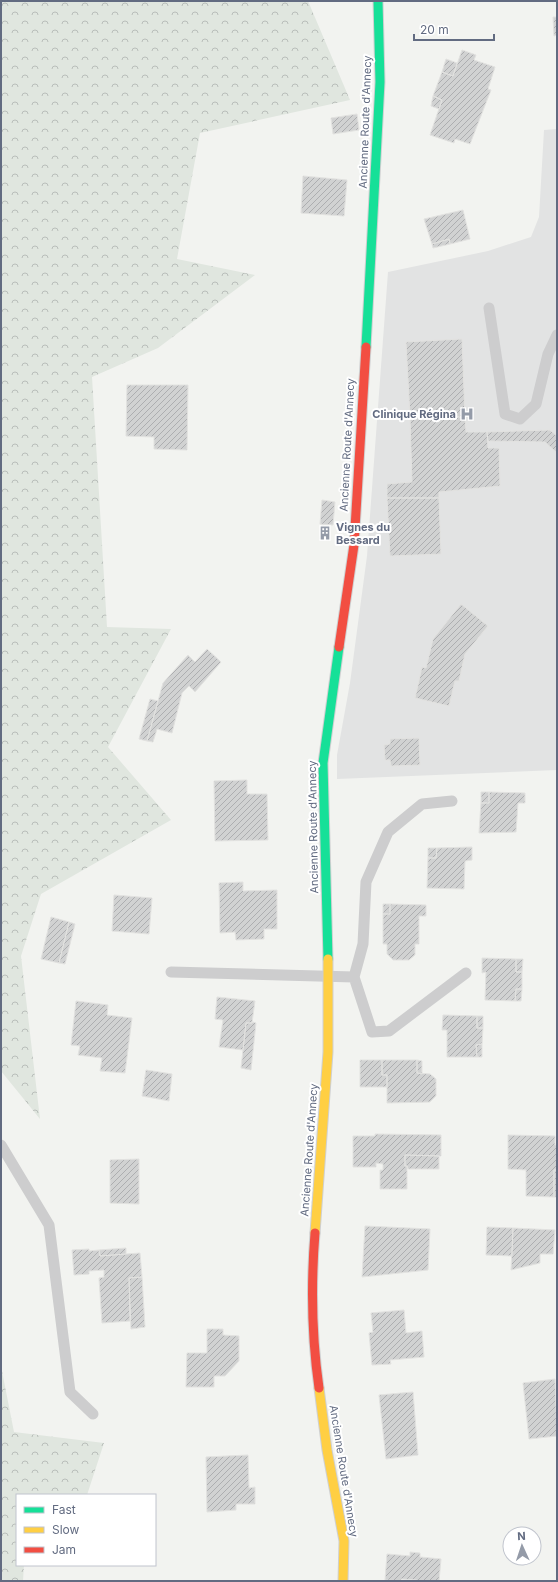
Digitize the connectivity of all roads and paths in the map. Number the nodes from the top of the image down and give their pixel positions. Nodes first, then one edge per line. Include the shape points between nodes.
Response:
1 (378, 1) edge
2 (489, 308) dead end
3 (557, 336) edge
4 (452, 801) dead end
5 (171, 972) dead end
6 (466, 974) dead end
7 (328, 975) junction
8 (354, 977) junction
9 (1, 1145) edge
10 (93, 1414) dead end
11 (343, 1581) edge

1 - 7 street, Ancienne Route d'Annecy via 380,82 354,545 323,763
2 - 3 lane via 505,414 520,419 536,404 548,354
4 - 8 lane via 422,804 388,832 366,882 363,944
5 - 7 lane
6 - 8 lane via 389,1031 372,1032
7 - 8 lane
7 - 11 street, Ancienne Route d'Annecy via 328,1052 313,1259 315,1361 327,1450 344,1541
9 - 10 lane via 49,1225 70,1392

